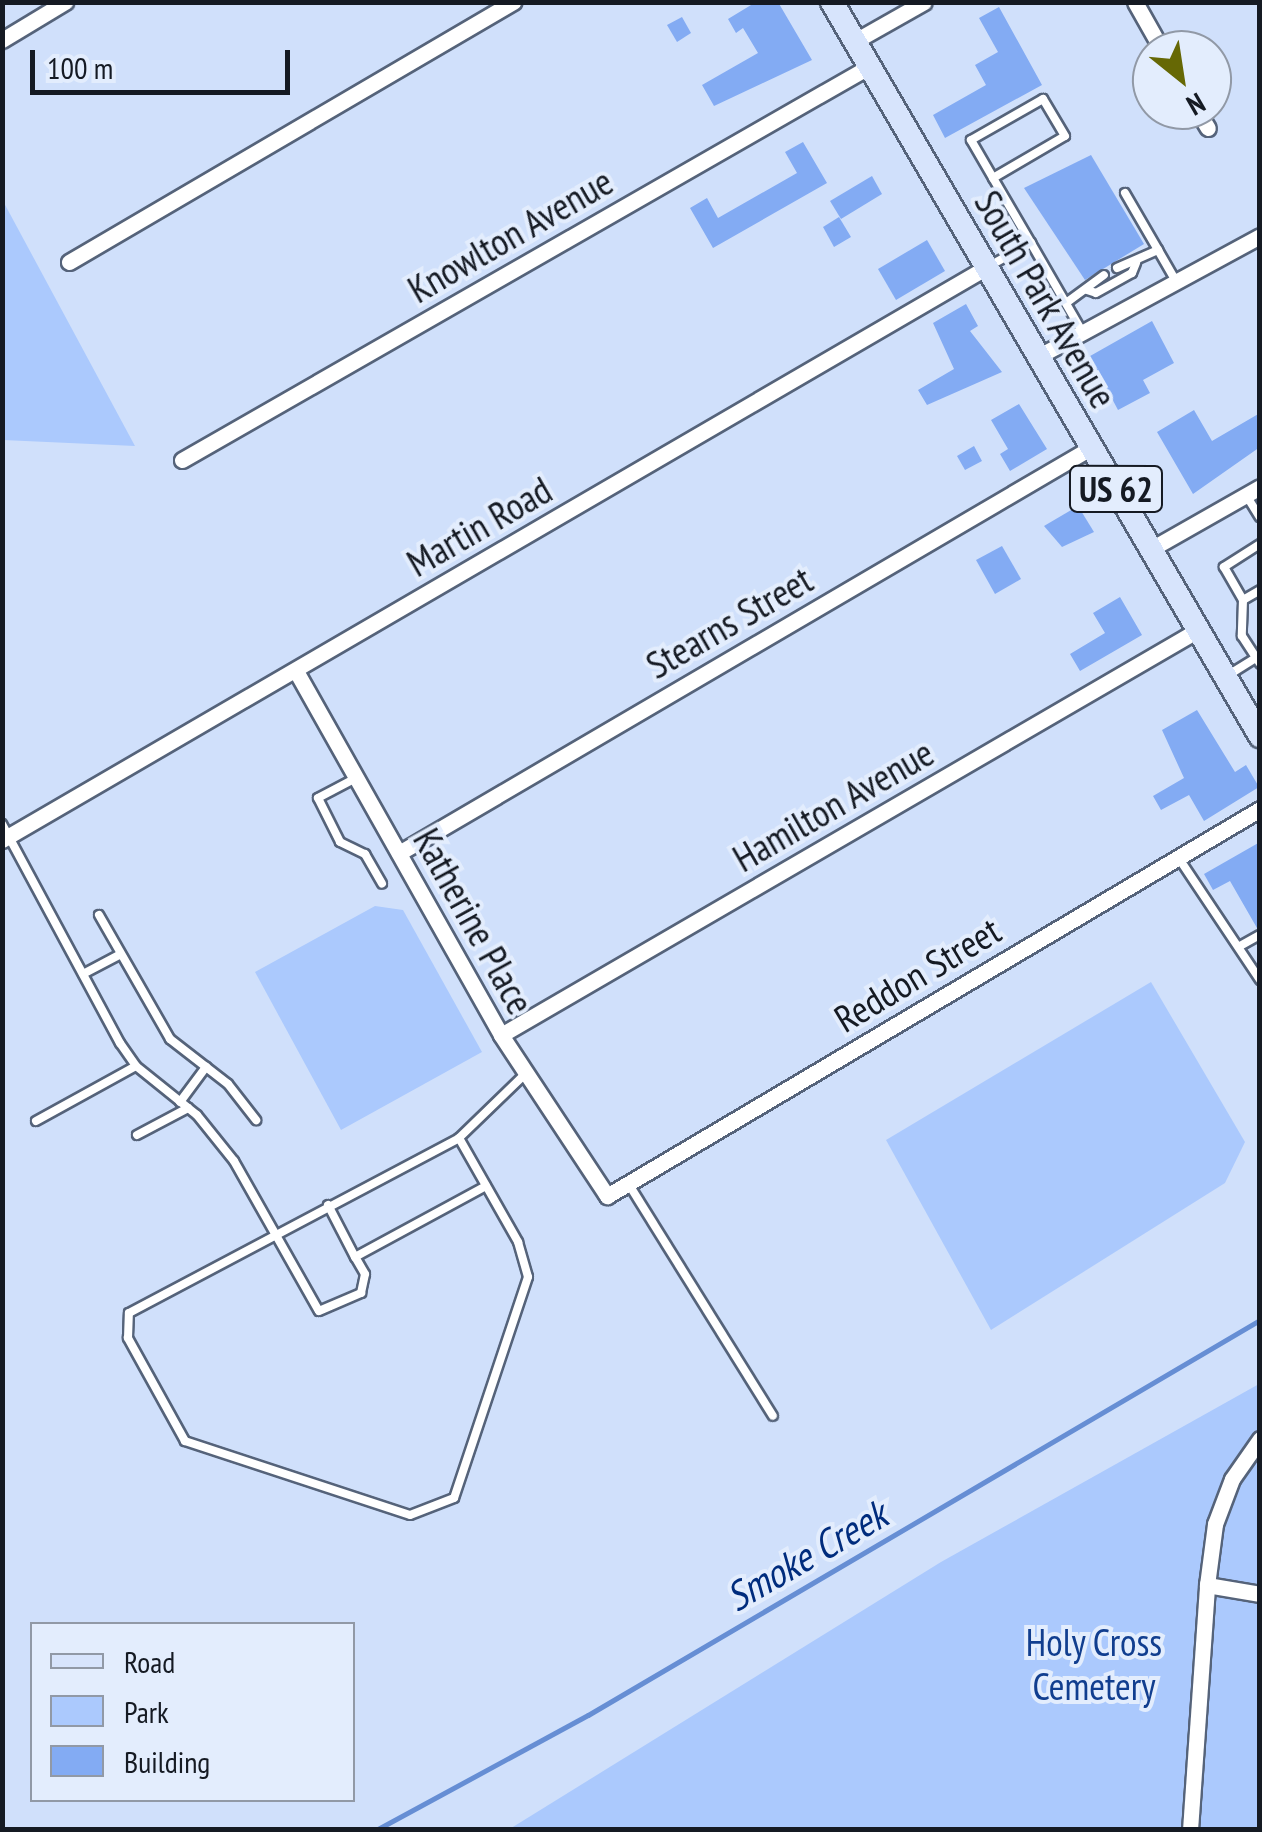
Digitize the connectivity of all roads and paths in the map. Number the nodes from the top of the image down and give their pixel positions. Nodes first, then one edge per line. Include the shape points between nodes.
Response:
1 (65, 2) edge
2 (513, 2) edge
3 (832, 2) edge
4 (924, 2) edge
5 (1134, 2) edge
6 (1150, 30) edge
7 (2, 40) edge
8 (855, 41) junction
9 (870, 66) junction
10 (993, 178) junction
11 (1125, 192) dead end
12 (1260, 236) edge
13 (1031, 243) junction
14 (1158, 250) junction
15 (69, 262) dead end
16 (1136, 263) junction
17 (987, 268) junction
18 (1117, 268) dead end
19 (1104, 275) dead end
20 (1176, 282) junction
21 (1086, 290) junction
22 (1066, 303) junction
23 (1083, 333) junction
24 (1039, 356) junction
25 (1092, 448) junction
26 (182, 460) dead end
27 (1253, 491) edge
28 (1260, 517) edge
29 (1260, 544) edge
30 (1150, 548) junction
31 (1260, 590) edge
32 (1243, 600) junction
33 (1198, 630) junction
34 (1258, 661) edge
35 (296, 671) junction
36 (1225, 677) junction
37 (1260, 736) edge
38 (356, 778) junction
39 (1260, 809) edge
40 (4, 834) edge
41 (399, 854) junction
42 (1178, 858) junction
43 (382, 884) dead end
44 (98, 915) dead end
45 (1260, 935) edge
46 (1240, 946) junction
47 (119, 955) junction
48 (83, 974) junction
49 (1260, 980) edge
50 (501, 1035) junction
51 (136, 1066) junction
52 (206, 1067) junction
53 (526, 1073) junction
54 (184, 1105) junction
55 (256, 1120) dead end
56 (36, 1121) dead end
57 (136, 1135) dead end
58 (459, 1138) junction
59 (628, 1184) junction
60 (486, 1186) junction
61 (607, 1196) joint
62 (328, 1205) junction
63 (273, 1234) junction
64 (356, 1256) junction
65 (773, 1416) dead end
66 (1260, 1439) edge
67 (1207, 1586) junction
68 (1260, 1594) edge
69 (1190, 1830) edge

1 - 7 street
2 - 15 street
3 - 8 main road, South Park Avenue / US 62
4 - 8 street
5 - 6 street
8 - 9 main road, South Park Avenue / US 62
9 - 17 main road, South Park Avenue / US 62
9 - 26 street, Knowlton Avenue
10 - 10 lane via 972,140 1043,98 1065,136
10 - 13 lane
11 - 14 lane
12 - 20 street
13 - 17 lane
13 - 22 lane
14 - 16 lane
14 - 20 lane
16 - 18 lane
16 - 21 lane via 1108,286
17 - 24 main road, South Park Avenue / US 62
17 - 35 street, Martin Road
19 - 21 lane
20 - 23 street
21 - 22 lane
22 - 23 lane
23 - 24 street
24 - 25 main road, South Park Avenue / US 62
25 - 30 main road, South Park Avenue / US 62
25 - 41 street, Stearns Street
27 - 28 lane
27 - 30 street
29 - 32 lane via 1224,567
30 - 33 main road, South Park Avenue / US 62
31 - 32 lane
32 - 34 lane via 1242,636
33 - 36 main road, South Park Avenue / US 62
33 - 50 street, Hamilton Avenue
34 - 36 lane
35 - 38 street, Katherine Place
35 - 40 street, Martin Road
36 - 37 main road, South Park Avenue / US 62
38 - 41 street, Katherine Place
38 - 43 lane via 318,798 340,842 366,854
39 - 42 street, Reddon Street
40 - 48 lane
41 - 50 street, Katherine Place
42 - 46 lane
42 - 59 street, Reddon Street
44 - 47 lane
45 - 46 lane
46 - 49 lane
47 - 48 lane
47 - 52 lane via 170,1039
48 - 51 lane
50 - 53 street, Katherine Place
51 - 54 lane
51 - 56 lane
52 - 54 lane
52 - 55 lane
53 - 58 lane
53 - 61 street, Katherine Place
54 - 57 lane
54 - 63 lane via 234,1162
58 - 60 lane
58 - 62 lane
59 - 61 street, Reddon Street
59 - 65 lane
60 - 63 lane via 518,1242 528,1277 462,1482 454,1498 426,1514 410,1515 216,1455 177,1433 128,1338 129,1313
60 - 64 lane
62 - 63 lane
62 - 64 lane
63 - 64 lane via 320,1312 361,1293 364,1274
66 - 67 street via 1232,1479 1215,1524
67 - 68 street
67 - 69 street

